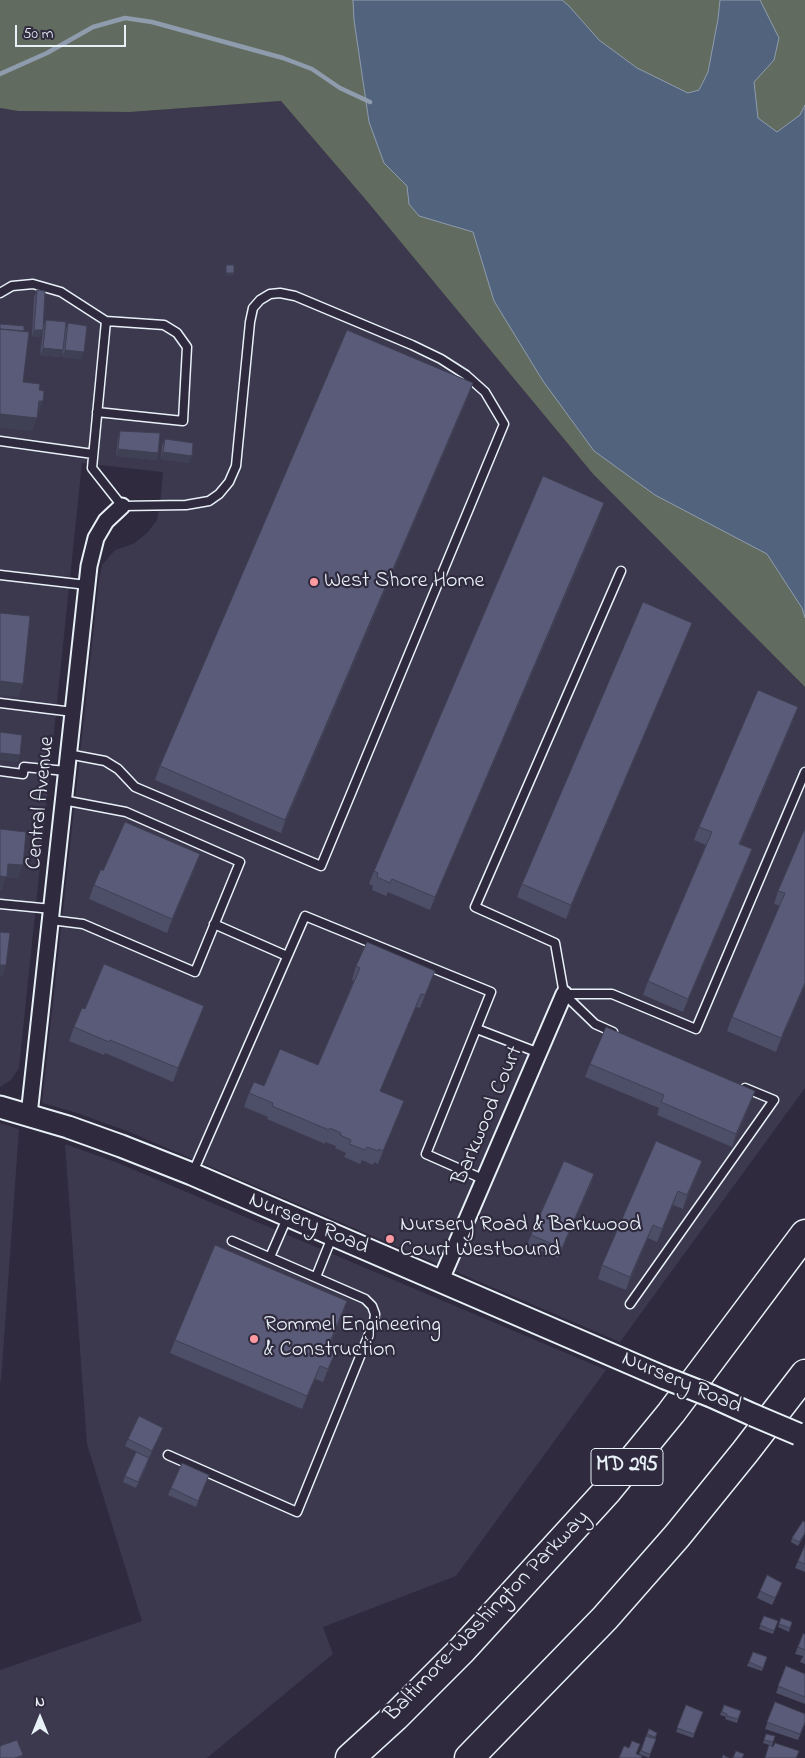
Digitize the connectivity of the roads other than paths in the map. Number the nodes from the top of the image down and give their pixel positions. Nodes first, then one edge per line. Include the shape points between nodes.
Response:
1 (0, 293) edge
2 (106, 321) junction
3 (97, 412) junction
4 (0, 442) edge
5 (93, 454) junction
6 (122, 506) junction
7 (621, 571) dead end
8 (0, 575) edge
9 (87, 585) junction
10 (0, 703) edge
11 (73, 712) junction
12 (68, 754) junction
13 (0, 771) edge
14 (66, 771) junction
15 (805, 772) edge
16 (63, 800) junction
17 (0, 904) edge
18 (51, 914) junction
19 (214, 924) junction
20 (287, 956) junction
21 (564, 994) junction
22 (477, 1029) junction
23 (622, 1036) edge
24 (539, 1053) junction
25 (738, 1085) edge
26 (0, 1108) edge
27 (30, 1116) junction
28 (192, 1174) junction
29 (484, 1180) junction
30 (288, 1216) junction
31 (805, 1234) edge
32 (333, 1235) junction
33 (232, 1241) dead end
34 (270, 1257) junction
35 (316, 1277) junction
36 (440, 1282) junction
37 (630, 1304) dead end
38 (805, 1374) edge
39 (801, 1436) edge
40 (168, 1455) dead end
41 (350, 1758) edge
42 (469, 1758) edge

1 - 2 lane via 12,286 33,284 61,292
2 - 3 lane
2 - 3 lane via 164,324 177,333 187,347 183,421
3 - 5 lane
4 - 5 lane
5 - 6 lane via 92,468
6 - 9 street, Central Avenue via 106,521 96,538
6 - 12 lane via 186,505 209,501 229,482 236,466 253,308 270,294 295,296 441,359 466,375 484,392 504,424 321,866 135,787 105,760
7 - 21 lane via 475,907 555,943
8 - 9 lane
9 - 11 street, Central Avenue
10 - 11 lane
11 - 12 street, Central Avenue
12 - 14 street, Central Avenue
13 - 14 lane via 23,774 24,767
14 - 16 street, Central Avenue
15 - 21 lane via 696,1029 612,994
16 - 18 street, Central Avenue
16 - 19 lane via 126,812 240,862
17 - 18 lane
18 - 19 lane via 195,972
18 - 27 street, Central Avenue
19 - 20 lane
20 - 22 lane via 305,916 491,992
20 - 28 lane
21 - 23 lane via 595,1024
21 - 24 street, Barkwood Court
22 - 24 lane
22 - 29 lane via 426,1154
24 - 29 street, Barkwood Court
25 - 37 lane via 774,1100
26 - 27 main road, Nursery Road
27 - 28 main road, Nursery Road via 122,1146
28 - 30 main road, Nursery Road
29 - 36 street, Barkwood Court
30 - 32 main road, Nursery Road
30 - 34 lane
31 - 41 highway, Baltimore-Washington Parkway / MD 295 via 671,1413 608,1490 462,1650
32 - 35 lane
32 - 36 main road, Nursery Road
33 - 34 lane
34 - 35 lane
35 - 40 lane via 365,1298 375,1314 296,1512
36 - 39 main road, Nursery Road, bridge
38 - 42 highway via 677,1536 605,1618

